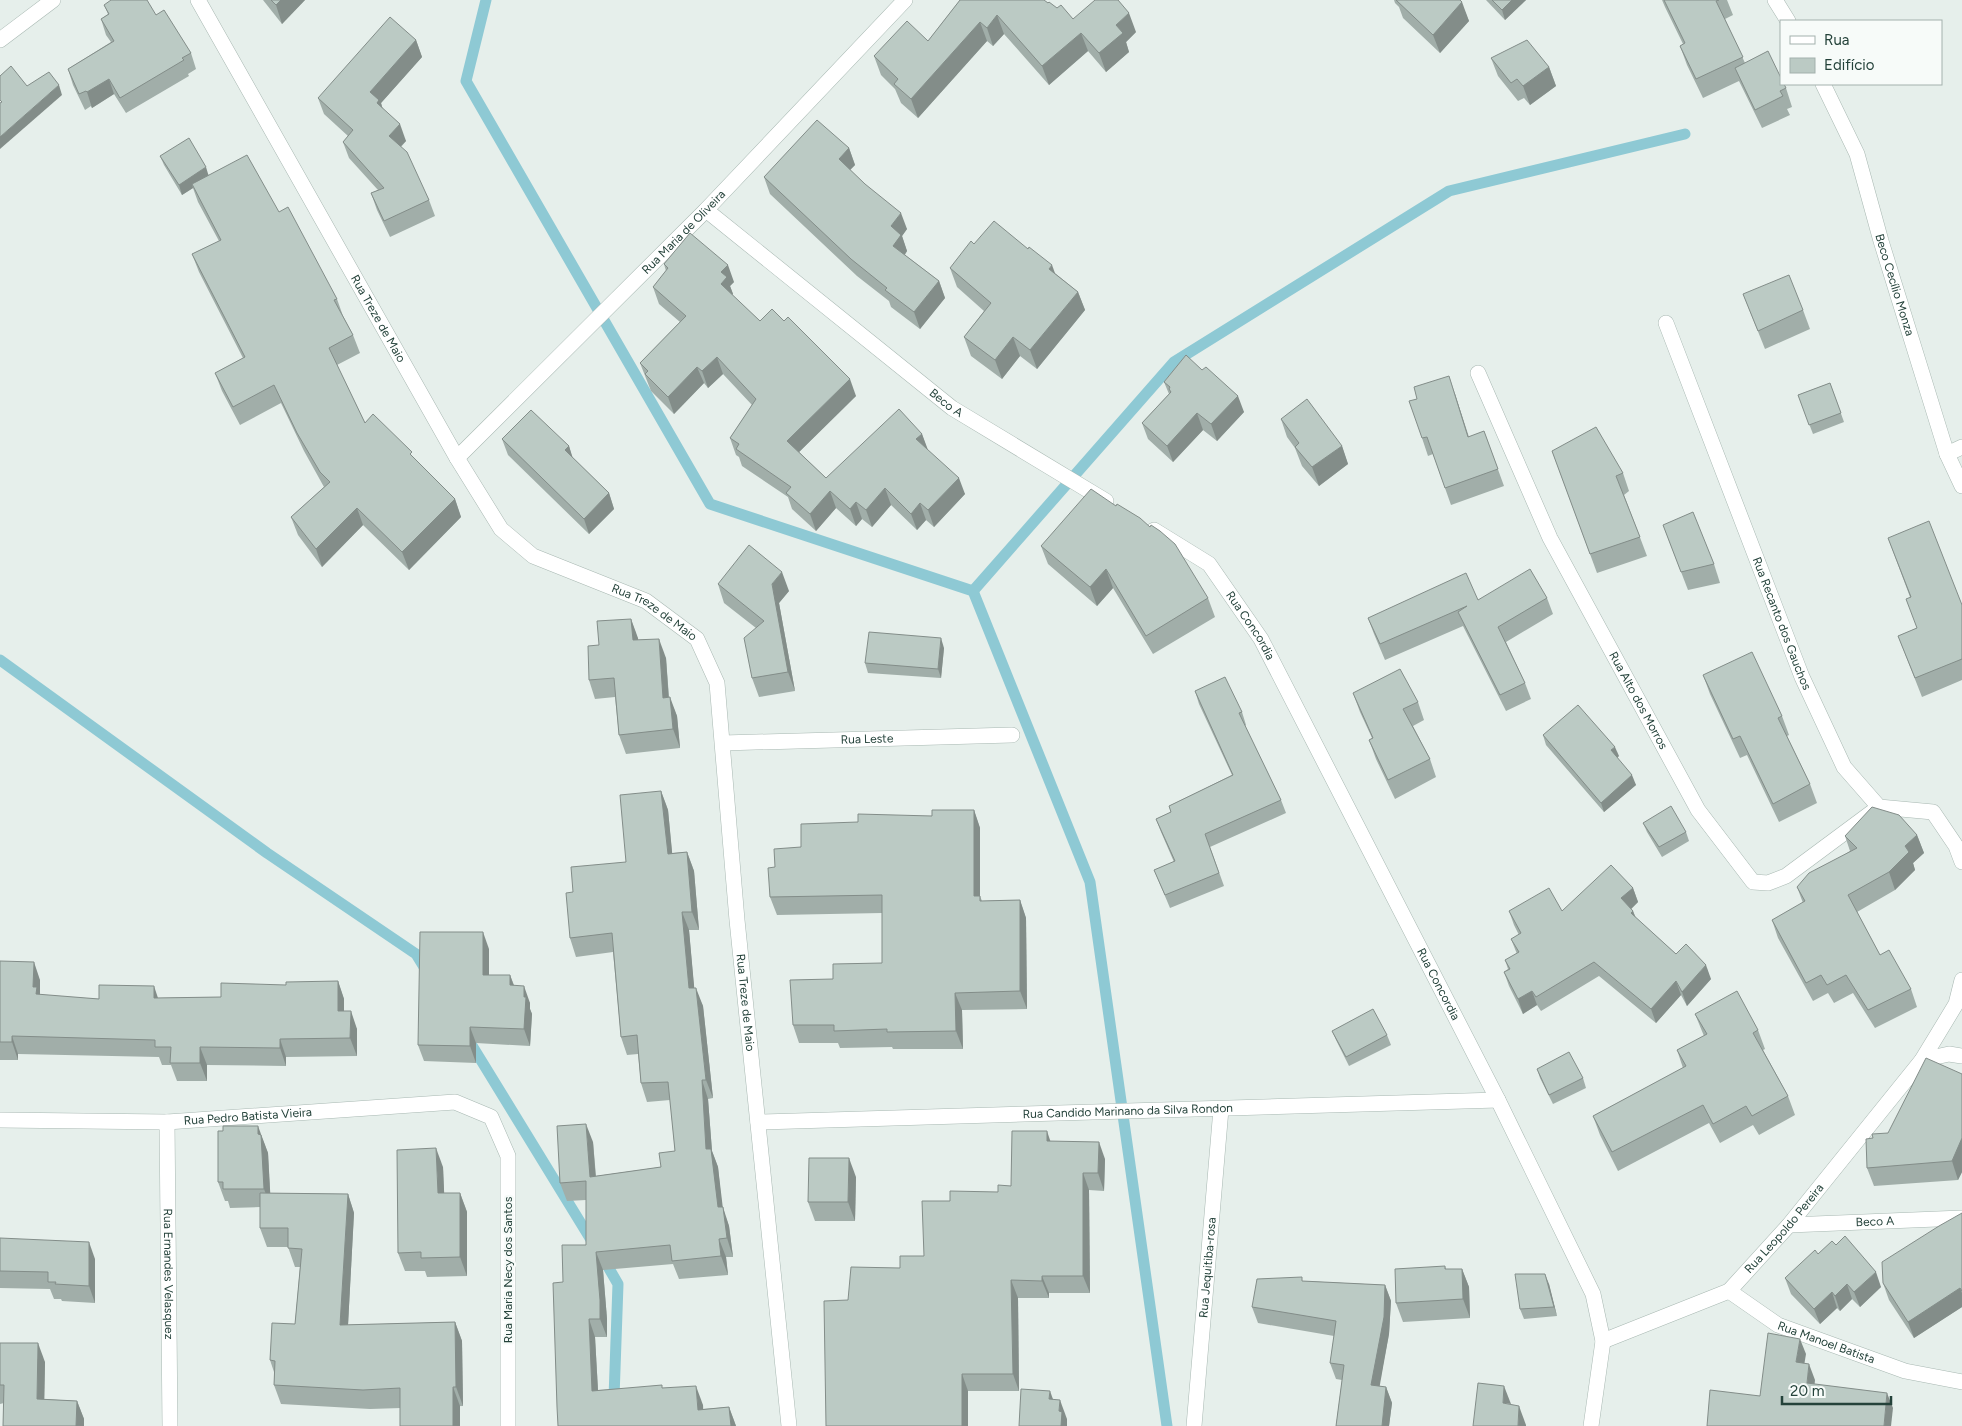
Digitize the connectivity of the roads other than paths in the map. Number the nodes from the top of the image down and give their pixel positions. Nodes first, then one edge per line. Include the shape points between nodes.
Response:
1 (53, 0) edge
2 (198, 0) edge
3 (905, 0) edge
4 (1775, 0) edge
5 (1787, 20) edge
6 (0, 40) edge
7 (1823, 85) edge
8 (706, 210) junction
9 (1666, 323) dead end
10 (1478, 373) dead end
11 (1962, 447) edge
12 (1947, 454) junction
13 (457, 458) junction
14 (1962, 486) edge
15 (1118, 508) edge
16 (1143, 523) edge
17 (1012, 735) dead end
18 (723, 743) junction
19 (1879, 807) junction
20 (1962, 862) edge
21 (1962, 980) edge
22 (1962, 1056) edge
23 (1922, 1060) junction
24 (1498, 1100) junction
25 (1221, 1109) junction
26 (491, 1117) joint
27 (0, 1120) edge
28 (168, 1122) junction
29 (758, 1122) junction
30 (1962, 1218) edge
31 (1789, 1225) junction
32 (1729, 1291) junction
33 (1603, 1341) junction
34 (1962, 1382) edge
35 (170, 1426) edge
36 (508, 1426) edge
37 (789, 1426) edge
38 (1194, 1426) edge
39 (1591, 1426) edge

1 - 6 street
2 - 13 street, Rua Treze de Maio
3 - 8 street, Rua Maria de Oliveira
4 - 5 street
7 - 12 street, Beco Cecílio Monza via 1856,154
8 - 13 street, Rua Maria de Oliveira
8 - 15 street, Beco A via 952,408
9 - 19 street, Rua Recanto dos Gauchos via 1802,677 1844,767
10 - 19 street, Rua Alto dos Morros via 1559,556 1698,810 1753,882 1768,882 1786,876
11 - 12 street
12 - 14 street, Beco Cecílio Monza
13 - 18 street, Rua Treze de Maio via 502,529 533,556 646,602 697,639 717,683
16 - 24 street, Rua Concordia via 1209,564 1261,639
17 - 18 street, Rua Leste
18 - 29 street, Rua Treze de Maio
19 - 20 street via 1933,812 1956,846
21 - 23 street via 1956,1004
22 - 23 street via 1949,1054
23 - 31 street, Rua Leopoldo Pereira
24 - 25 street, Rua Candido Marinano da Silva Rondon
24 - 33 street, Rua Concordia via 1593,1294
25 - 29 street, Rua Candido Marinano da Silva Rondon
25 - 38 street, Rua Jequitiba-rosa
26 - 28 street, Rua Pedro Batista Vieira via 455,1102
26 - 36 street, Rua Maria Necy dos Santos via 508,1156
27 - 28 street, Rua Pedro Batista Vieira
28 - 35 street, Rua Ernandes Velasquez
29 - 37 street, Rua Treze de Maio
30 - 31 street, Beco A
31 - 32 street, Rua Leopoldo Pereira
32 - 33 street, Rua Leopoldo Pereira
32 - 34 street, Rua Manoel Batista via 1778,1325 1905,1371
33 - 39 street, Rua Concordia

